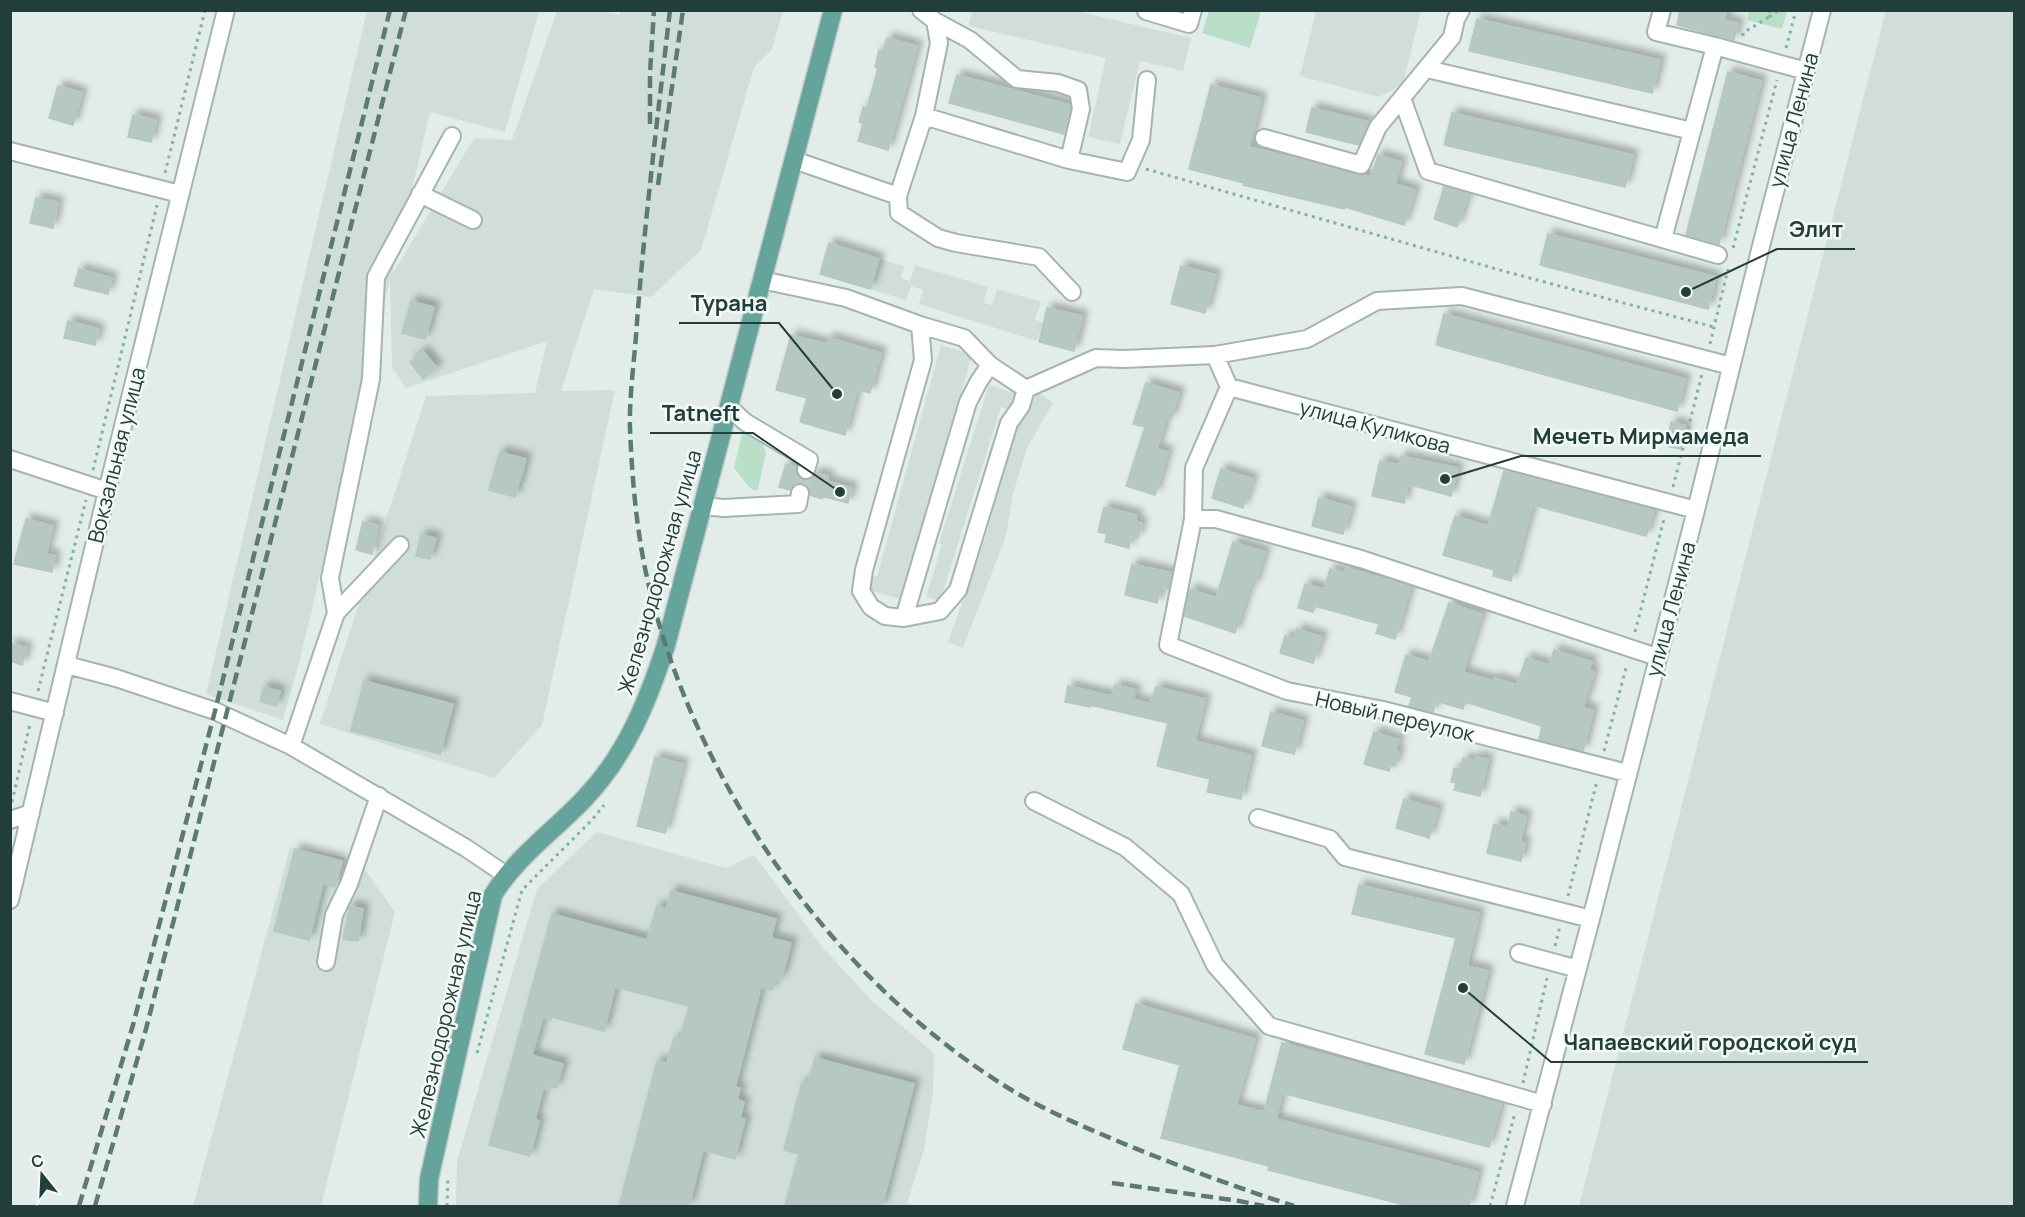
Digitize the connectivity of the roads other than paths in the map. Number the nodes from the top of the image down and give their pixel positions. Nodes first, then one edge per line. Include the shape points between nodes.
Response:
1 (226, 10) edge
2 (833, 10) edge
3 (921, 10) edge
4 (1192, 10) edge
5 (1461, 10) edge
6 (1662, 10) edge
7 (1822, 10) edge
8 (1146, 11) edge
9 (935, 21) junction
10 (1715, 46) junction
11 (1427, 69) junction
12 (1806, 71) junction
13 (1147, 80) dead end
14 (1402, 98) junction
15 (924, 116) junction
16 (1692, 131) junction
17 (452, 136) dead end
18 (1264, 138) dead end
19 (10, 151) edge
20 (794, 160) junction
21 (1069, 160) junction
22 (180, 194) junction
23 (420, 194) junction
24 (898, 196) junction
25 (473, 220) dead end
26 (1663, 239) junction
27 (1727, 255) road end
28 (762, 280) junction
29 (1072, 292) dead end
30 (920, 325) junction
31 (1215, 355) junction
32 (990, 365) junction
33 (1731, 366) junction
34 (1229, 387) junction
35 (1026, 389) junction
36 (729, 407) junction
37 (10, 459) edge
38 (806, 470) dead end
39 (107, 491) junction
40 (800, 493) dead end
41 (702, 506) junction
42 (1696, 510) junction
43 (1193, 519) junction
44 (400, 545) dead end
45 (336, 613) junction
46 (904, 618) junction
47 (1657, 657) junction
48 (67, 665) junction
49 (10, 701) edge
50 (55, 713) junction
51 (291, 746) junction
52 (1628, 772) junction
53 (379, 796) junction
54 (1034, 801) dead end
55 (32, 813) junction
56 (1258, 818) dead end
57 (10, 820) edge
58 (506, 875) junction
59 (10, 900) edge
60 (1591, 919) junction
61 (1520, 953) dead end
62 (326, 962) dead end
63 (1578, 969) junction
64 (1543, 1104) junction
65 (428, 1206) edge
66 (1515, 1206) edge

1 - 22 street, Вокзальная улица
2 - 20 main road, Железнодорожная улица
3 - 9 street
4 - 8 street via 1189,24
5 - 11 street via 1452,37
6 - 10 street via 1656,32
7 - 12 street, улица Ленина
9 - 15 street via 939,43
9 - 21 street via 970,40 1017,79 1058,82 1078,90 1081,109
10 - 12 street
10 - 16 street
11 - 14 street
11 - 16 street
12 - 33 street, улица Ленина
13 - 21 street via 1141,141 1127,172
14 - 18 street via 1378,127 1361,165
14 - 26 street via 1428,171
15 - 21 street
15 - 24 street
16 - 26 street
17 - 23 street
19 - 22 street
20 - 24 street
20 - 28 main road, Железнодорожная улица
22 - 39 street, Вокзальная улица
23 - 25 street
23 - 45 street via 376,277 371,379 330,578
24 - 29 street via 899,213 938,238 1039,256
26 - 27 street
28 - 30 street via 846,298
28 - 36 main road, Железнодорожная улица
30 - 32 street via 964,338
30 - 46 street via 923,360 861,591 871,607 885,616
31 - 33 street via 1307,339 1377,301 1462,296
31 - 34 street
31 - 35 street via 1096,358
32 - 35 street
32 - 46 street via 968,402
33 - 42 street, улица Ленина
34 - 42 street, улица Куликова
34 - 43 street via 1194,468
35 - 46 street via 1021,406 1009,423 958,590 940,611
36 - 38 street via 745,422 809,460
36 - 41 main road, Железнодорожная улица
37 - 39 street
39 - 48 street, Вокзальная улица
40 - 41 street via 798,504
41 - 58 main road, Железнодорожная улица via 666,645 633,730 585,798
42 - 47 street, улица Ленина
43 - 47 street via 1216,519 1361,559
43 - 52 street, Новый переулок via 1168,645 1287,691 1383,710
44 - 45 street
45 - 51 street
47 - 52 street, улица Ленина
48 - 50 street, Вокзальная улица
48 - 51 street via 215,711
49 - 50 street
50 - 55 street, Вокзальная улица
51 - 53 street
52 - 60 street, улица Ленина
53 - 58 street
53 - 62 street via 350,884 334,915
54 - 64 street via 1125,847 1180,894 1215,965 1269,1026
55 - 57 street
55 - 59 street, Вокзальная улица
56 - 60 street via 1330,839 1345,856
58 - 65 main road, Железнодорожная улица via 493,895 483,934 429,1179
60 - 63 street, улица Ленина
61 - 63 street
63 - 64 street, улица Ленина
64 - 66 street, улица Ленина

